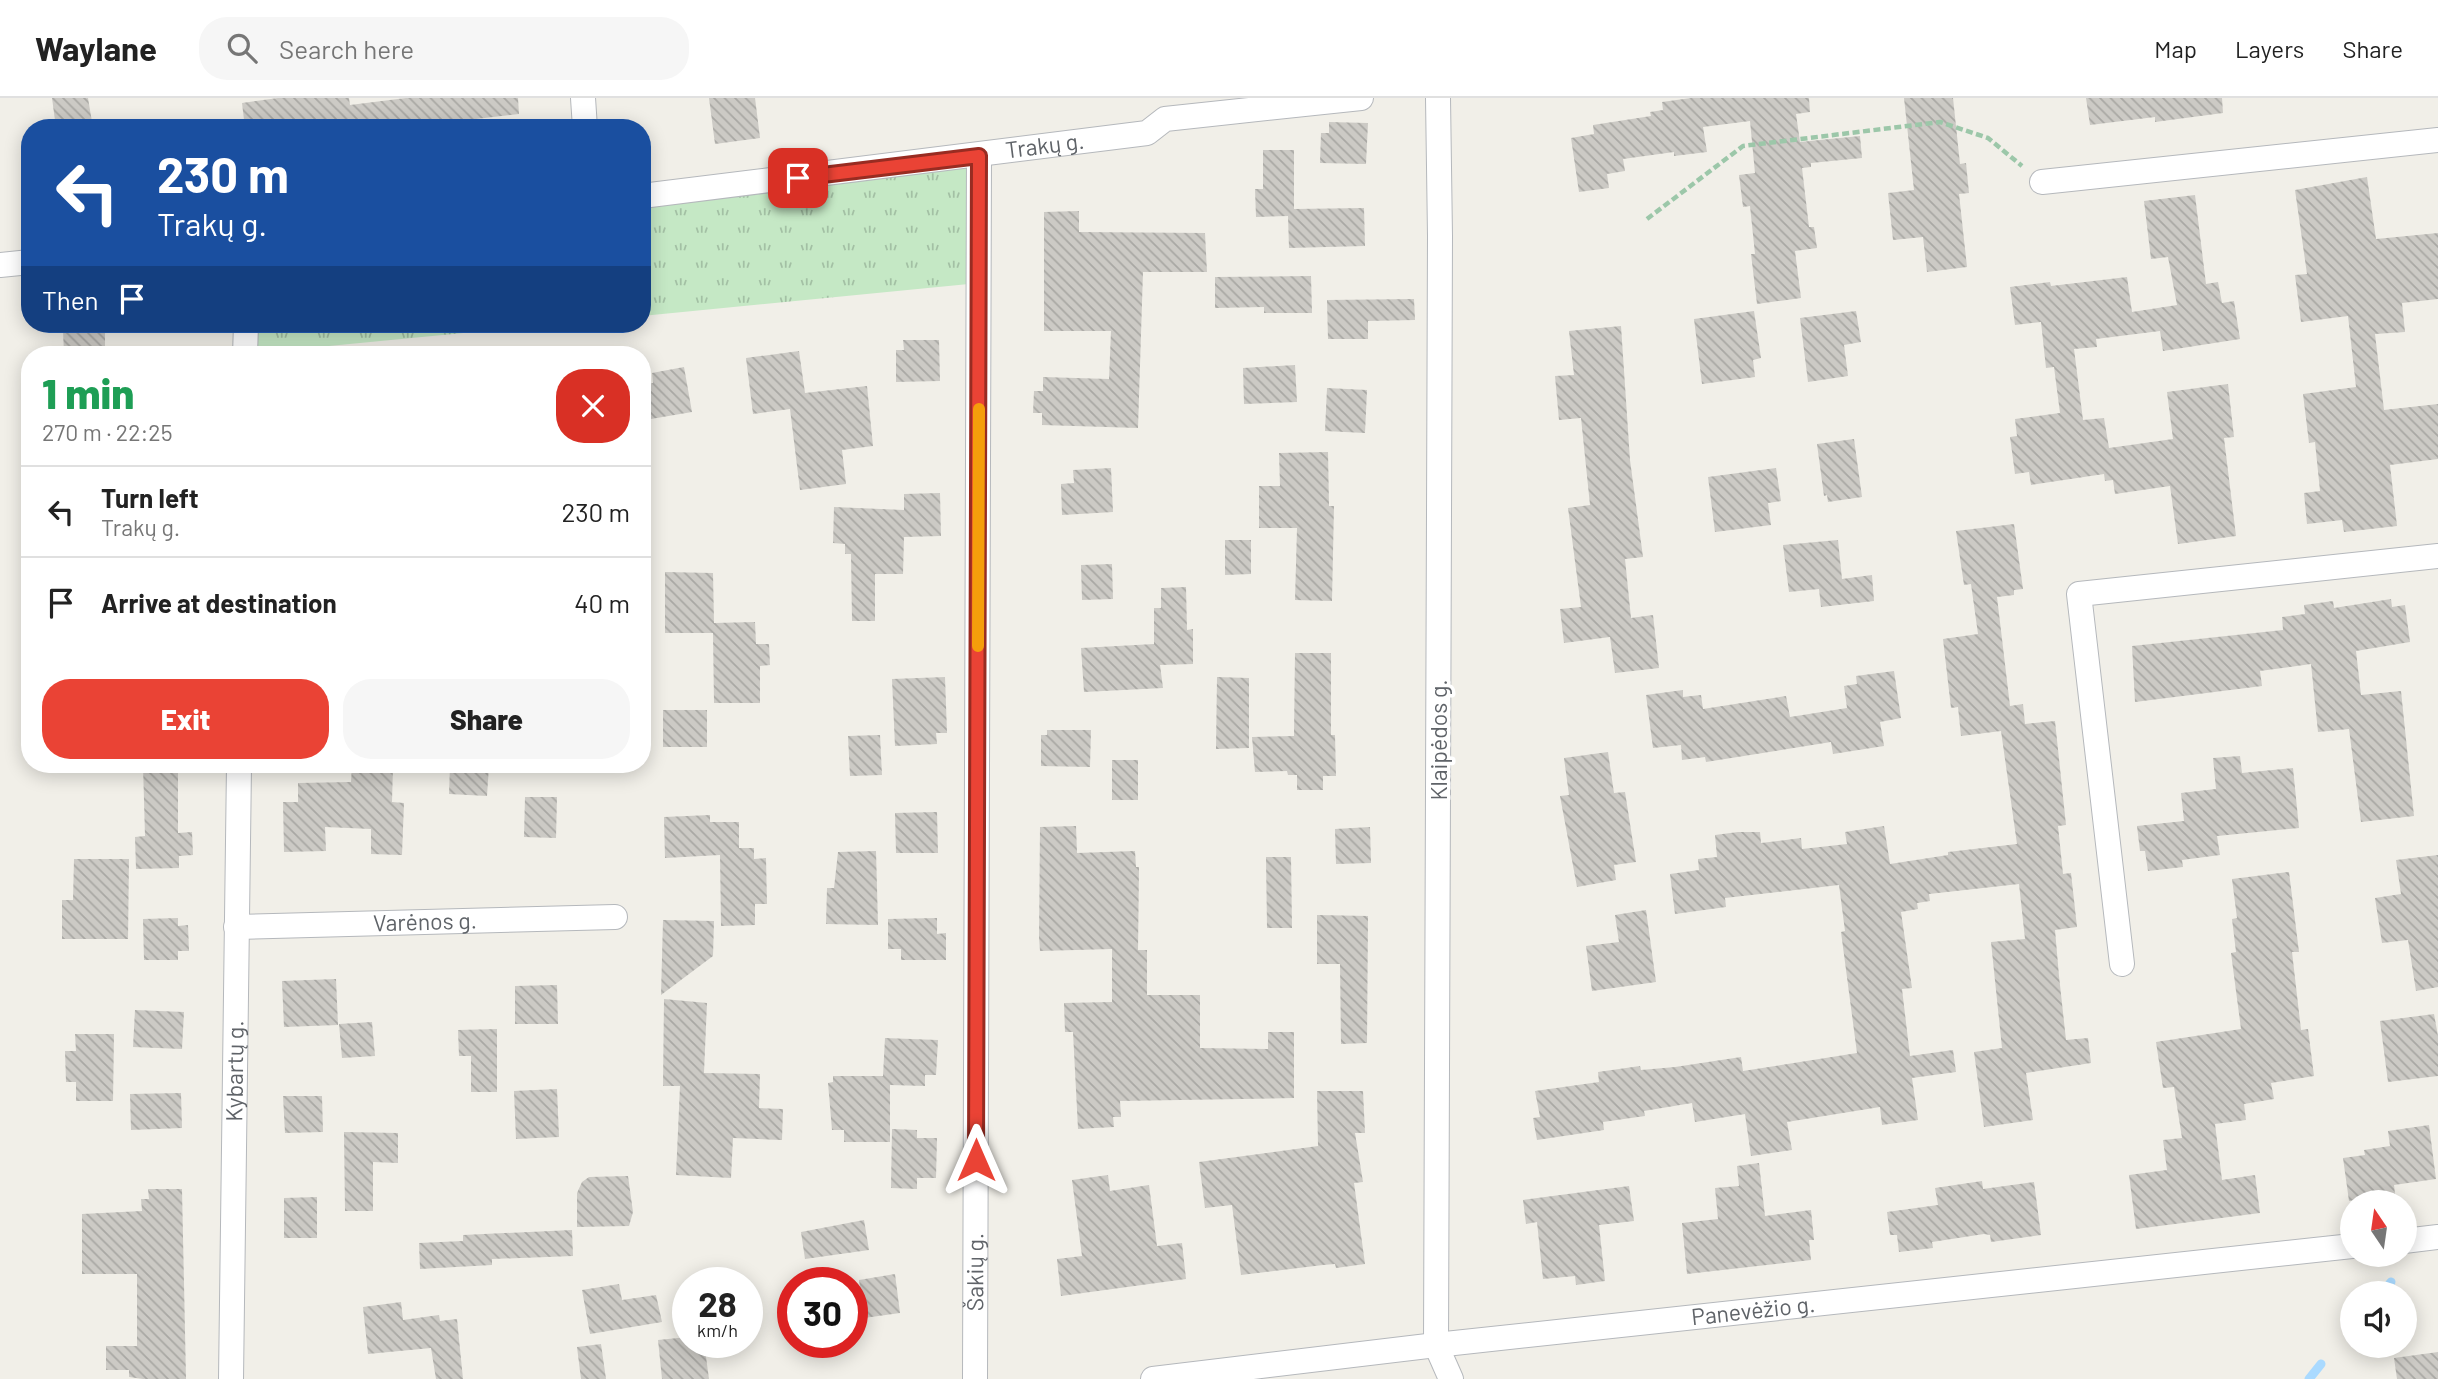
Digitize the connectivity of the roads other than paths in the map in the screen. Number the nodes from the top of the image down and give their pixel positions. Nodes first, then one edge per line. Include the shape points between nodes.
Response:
1 (583, 98) edge
2 (1361, 98) edge
3 (1438, 98) edge
4 (584, 119) edge
5 (2438, 140) edge
6 (979, 156) junction
7 (2042, 182) road end
8 (651, 195) edge
9 (21, 263) edge
10 (0, 265) edge
11 (2438, 556) edge
12 (239, 773) edge
13 (615, 917) dead end
14 (236, 928) junction
15 (2122, 964) dead end
16 (2438, 1237) edge
17 (2417, 1239) edge
18 (2340, 1247) edge
19 (1436, 1345) junction
20 (231, 1379) edge
21 (975, 1379) edge
22 (1153, 1379) edge
23 (1451, 1379) edge

1 - 4 street
2 - 6 street, Trakų g. via 1165,119 1147,134
3 - 19 street, Klaipėdos g.
5 - 7 street
6 - 8 street, Trakų g.
6 - 21 street, Šakių g.
9 - 10 street
11 - 15 street via 2079,594
12 - 14 street, Kybartų g.
13 - 14 street, Varėnos g.
14 - 20 street, Kybartų g.
16 - 17 street
18 - 19 street, Panevėžio g.
19 - 22 street, Panevėžio g.
19 - 23 street, Klaipėdos g.

